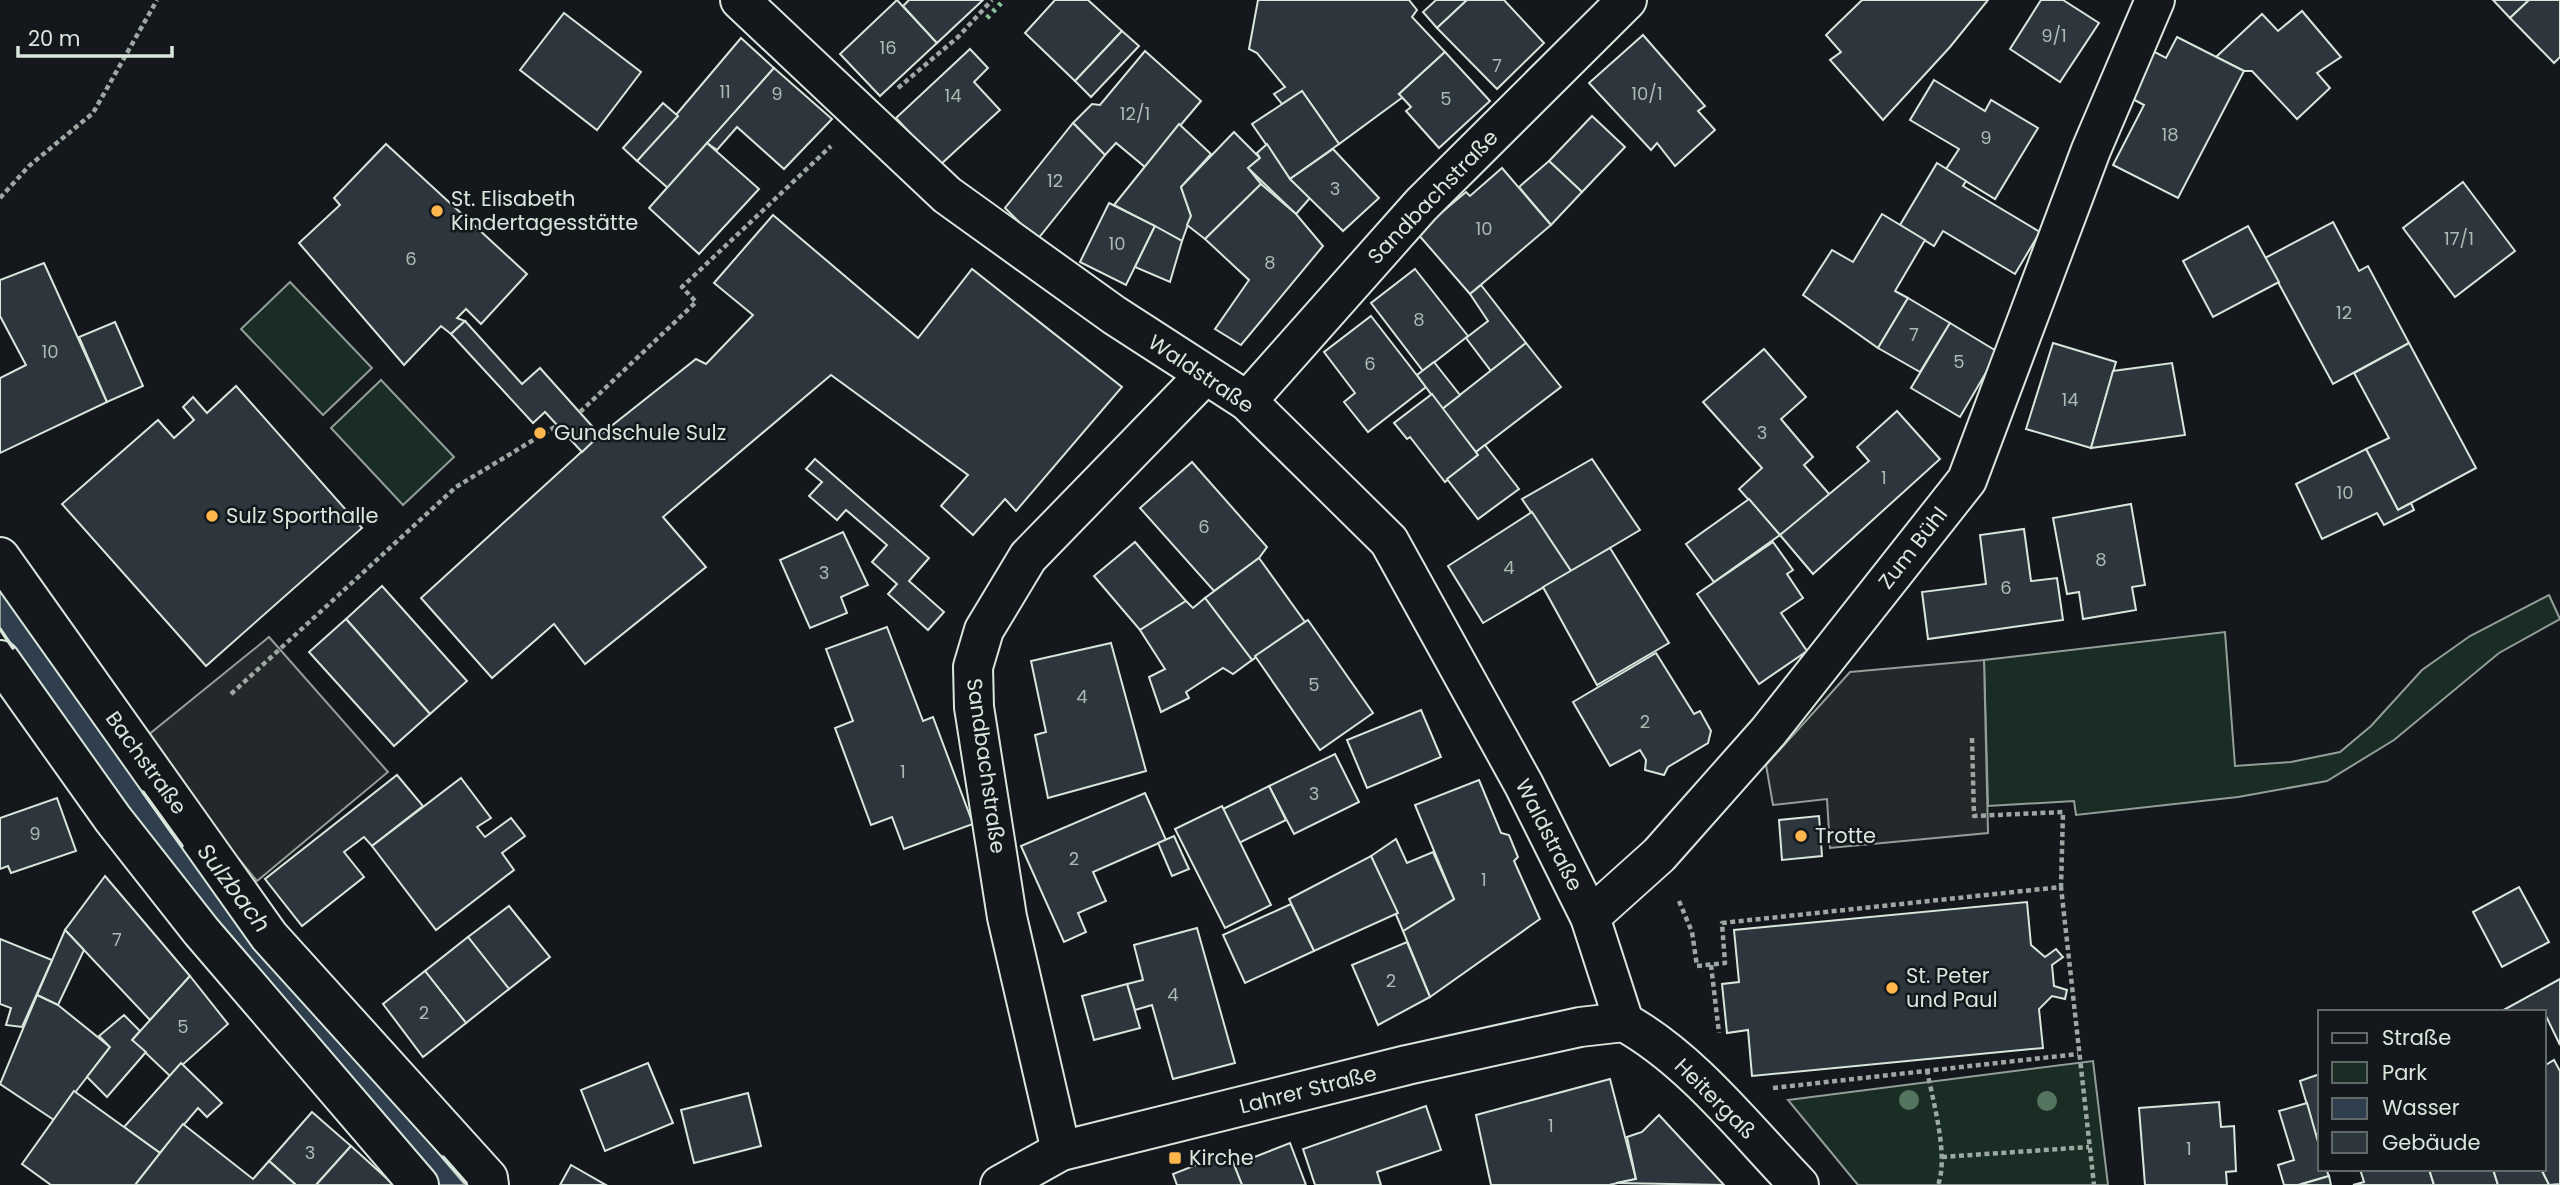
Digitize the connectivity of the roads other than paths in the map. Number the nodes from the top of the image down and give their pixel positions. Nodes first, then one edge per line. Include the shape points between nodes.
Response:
1 (740, 0) edge
2 (1627, 0) edge
3 (2155, 0) edge
4 (1205, 375) junction
5 (1247, 401) junction
6 (0, 557) edge
7 (0, 660) edge
8 (1590, 917) junction
9 (1624, 1022) junction
10 (1061, 1151) junction
11 (419, 1185) edge
12 (489, 1185) edge
13 (1000, 1185) edge
14 (1799, 1185) edge

1 - 4 street, Waldstraße via 947,195
2 - 5 street, Sandbachstraße via 1421,205
3 - 8 street, Zum Bühl via 2091,150 1967,480 1768,732 1659,855
4 - 5 street, Waldstraße
4 - 10 street, Sandbachstraße via 1028,557 984,630 973,667 974,707 1007,917
5 - 8 street, Waldstraße via 1389,541 1524,785
6 - 12 street, Bachstraße via 269,936 488,1178
7 - 11 street via 201,931
8 - 9 street
9 - 10 street, Lahrer Straße via 1580,1027 1407,1065
9 - 14 street, Heitergaß via 1649,1036 1713,1094
10 - 13 street, Lahrer Straße

